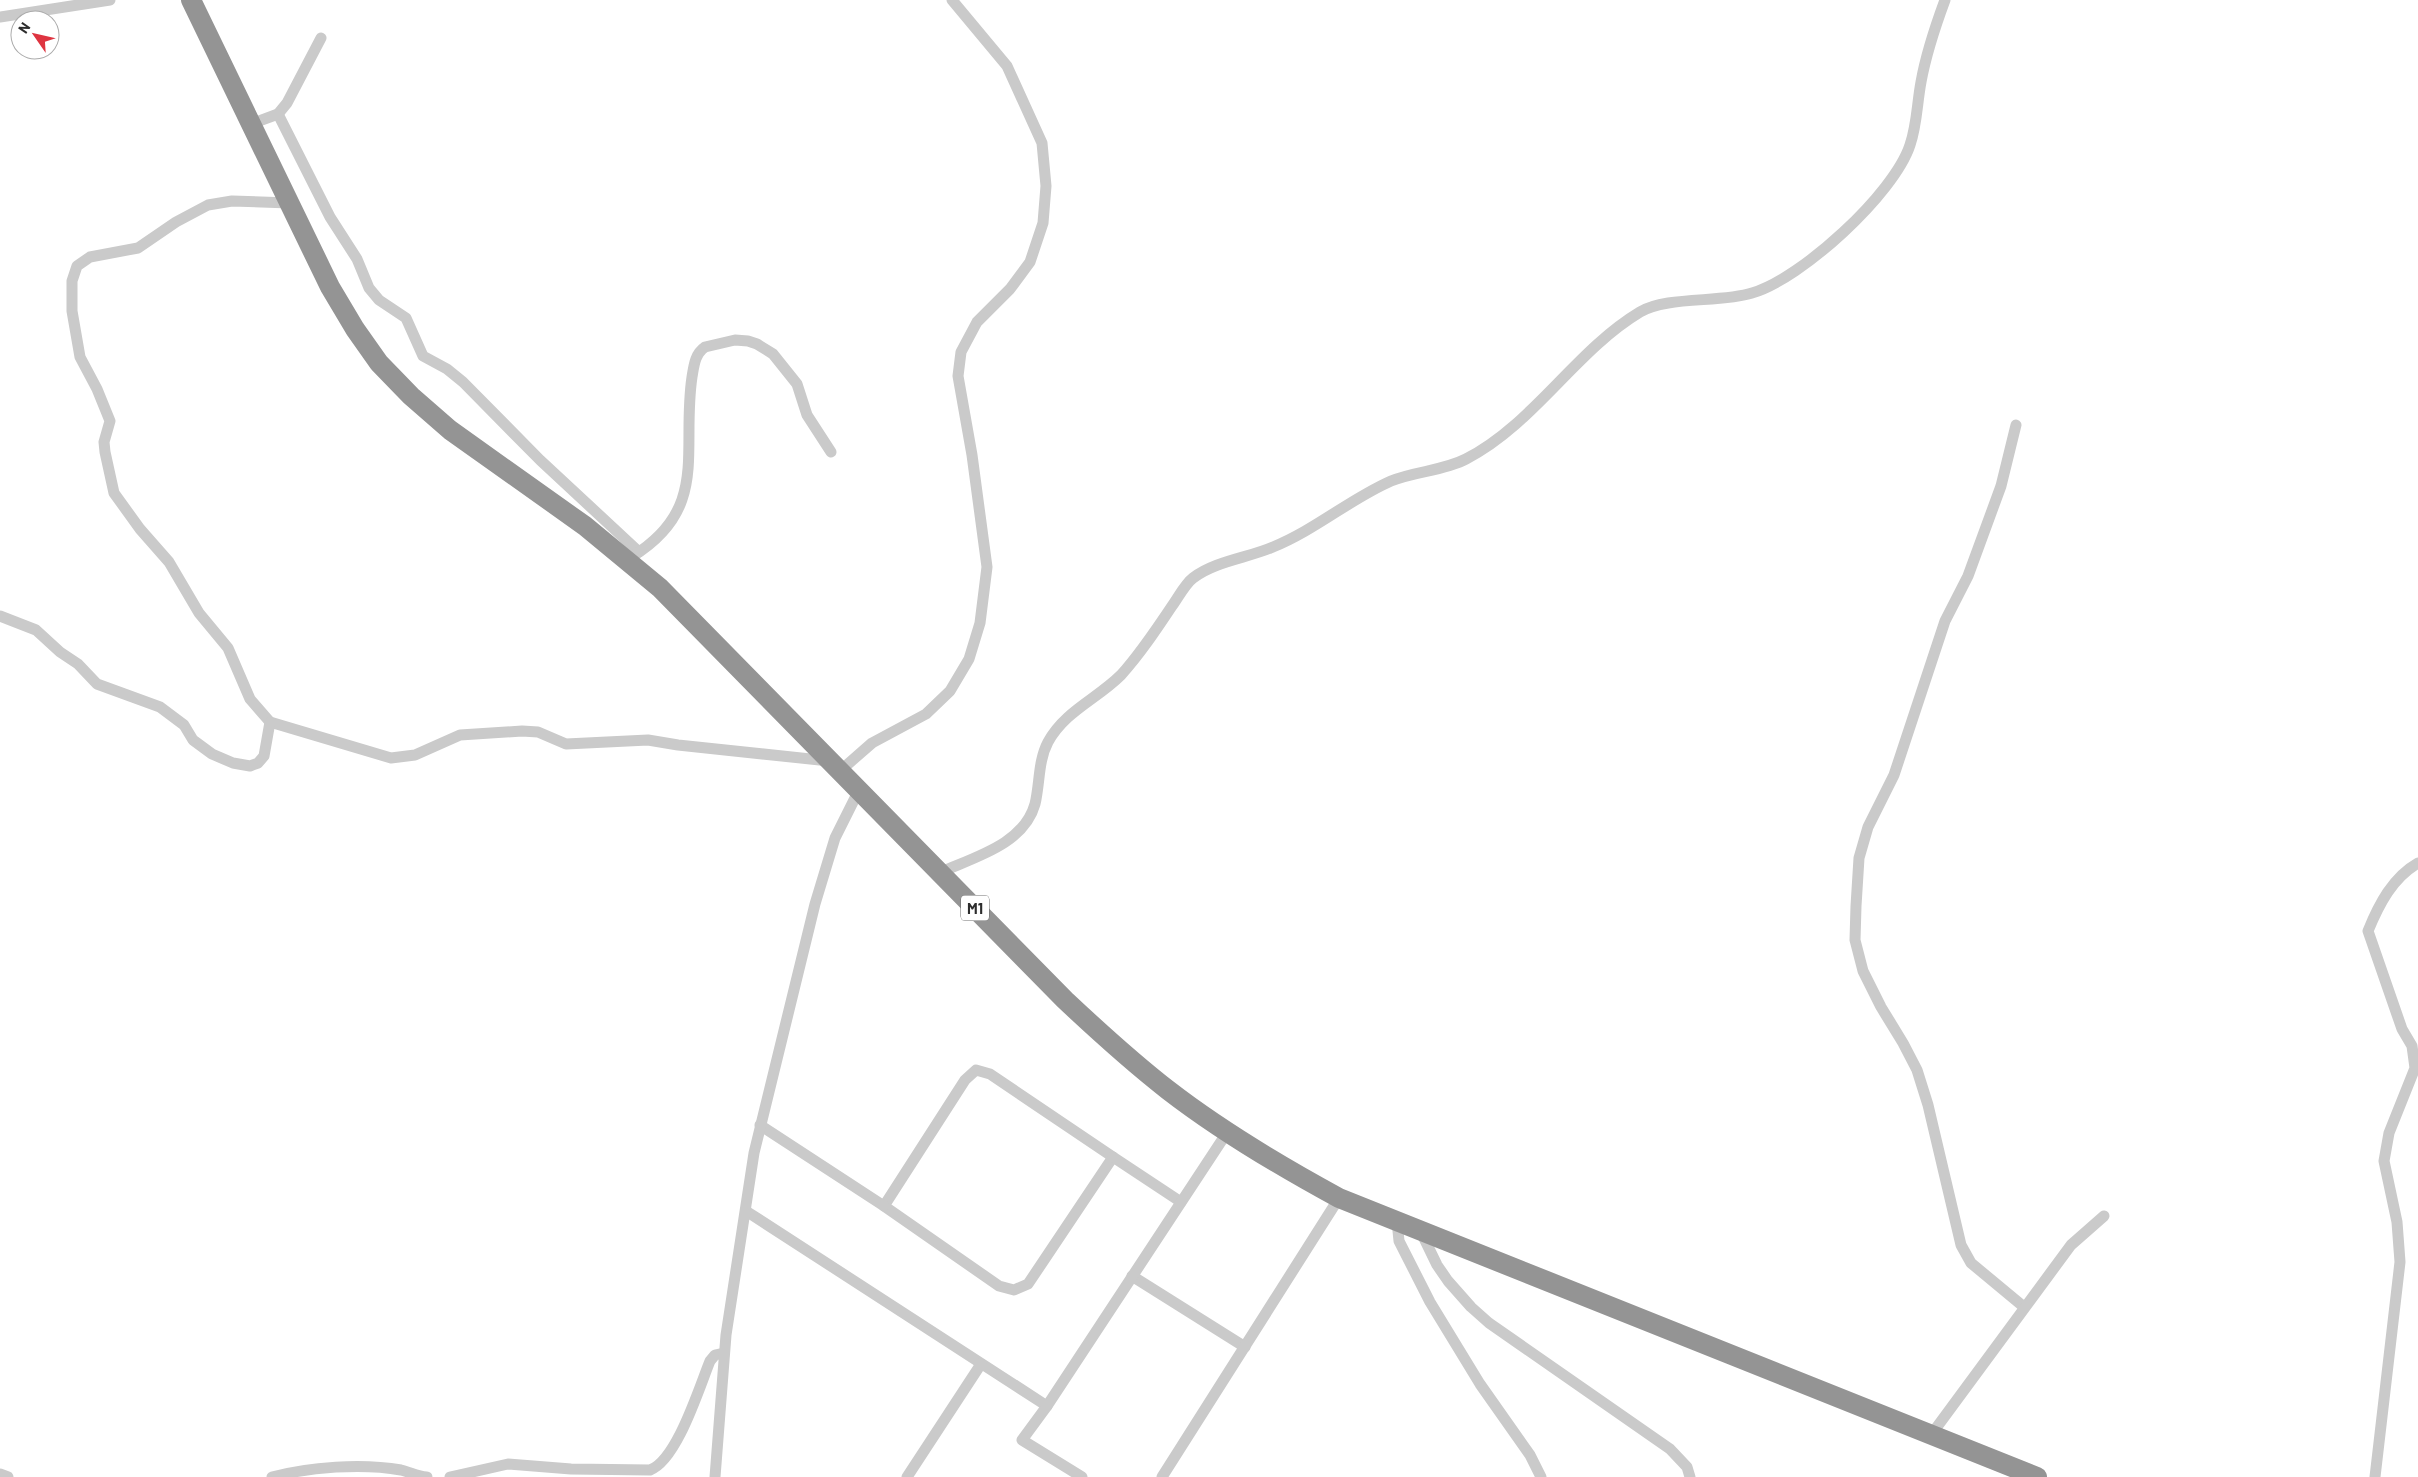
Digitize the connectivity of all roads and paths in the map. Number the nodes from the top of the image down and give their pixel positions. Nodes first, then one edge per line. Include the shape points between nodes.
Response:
1 (103, 0) edge
2 (191, 0) edge
3 (952, 0) edge
4 (1945, 0) edge
5 (0, 17) edge
6 (321, 38) dead end
7 (278, 114) junction
8 (251, 124) junction
9 (290, 203) junction
10 (2016, 425) dead end
11 (831, 452) dead end
12 (633, 555) junction
13 (0, 616) edge
14 (270, 722) junction
15 (836, 766) junction
16 (859, 790) junction
17 (2418, 862) edge
18 (940, 872) junction
19 (760, 1125) junction
20 (1228, 1131) junction
21 (1113, 1157) junction
22 (1339, 1198) junction
23 (1180, 1202) junction
24 (884, 1206) junction
25 (746, 1211) junction
26 (2104, 1216) dead end
27 (1397, 1220) junction
28 (1420, 1230) junction
29 (1132, 1276) junction
30 (2024, 1307) junction
31 (1245, 1347) junction
32 (724, 1353) junction
33 (981, 1364) junction
34 (1047, 1406) junction
35 (1931, 1435) junction
36 (0, 1474) edge
37 (8, 1477) edge
38 (272, 1477) edge
39 (427, 1477) edge
40 (450, 1477) edge
41 (715, 1477) edge
42 (907, 1477) edge
43 (1082, 1477) edge
44 (1162, 1477) edge
45 (1542, 1477) edge
46 (1690, 1477) edge
47 (2037, 1477) edge
48 (2375, 1477) edge

1 - 5 street
2 - 8 highway, M1
3 - 15 street via 1007,66 1042,143 1046,186 1043,223 1030,262 1010,289 976,322 961,352 958,376 987,567 980,623 969,659 950,691 926,714
4 - 18 street via 1921,81 1910,146 1898,169 1872,204 1836,238 1788,276 1753,293 1643,309 1611,334 1491,444 1463,461 1392,481 1300,536 1230,560 1193,578 1121,674 1060,724 1046,744 1035,804 1027,825 1012,838
6 - 7 street
7 - 8 street
7 - 12 street via 330,217 357,259 369,288 379,300 406,318 423,356 464,382
8 - 9 highway, M1
9 - 12 highway, M1 via 330,287 355,329 379,363 411,396 450,430
9 - 14 street via 208,205 138,248 90,257 77,266 72,281 72,311 80,357 110,421 104,447 114,493 169,562 199,613 228,648 250,699
10 - 30 street via 2001,486 1968,576 1945,621 1894,775 1868,827 1859,858 1855,940 1863,971 1880,1007 1917,1070 1961,1245 1971,1263
11 - 12 street via 807,415 798,384 773,354 748,341 735,340 705,347 695,361 691,385 688,484 667,527 652,544
12 - 15 highway, M1 via 660,588
13 - 14 street via 36,630 97,684 160,707 184,725 193,740 232,763 250,766 258,763 264,756
14 - 15 street via 403,759 460,735 522,731 538,732 566,744 648,740
15 - 16 highway, M1
16 - 18 highway, M1
16 - 19 street via 835,838 815,904
17 - 48 street via 2403,871 2377,909 2368,931 2402,1029 2412,1046 2415,1068 2389,1133 2384,1161 2397,1222 2400,1262
18 - 20 highway, M1 via 1115,1047 1169,1091
19 - 24 street
19 - 25 street
20 - 22 highway, M1
20 - 23 street
21 - 23 street
21 - 24 street via 1028,1284 1014,1290 999,1286
21 - 24 street via 990,1074 976,1070 965,1080
22 - 27 highway, M1
22 - 31 street
23 - 29 street
25 - 32 street
25 - 33 street
26 - 30 street via 2071,1245
27 - 28 highway, M1
27 - 45 street via 1399,1241 1416,1277 1460,1352
28 - 35 highway, M1
28 - 46 street via 1437,1265 1471,1307 1489,1323 1670,1449 1687,1468
29 - 31 street
29 - 34 street
30 - 35 street
31 - 44 street
32 - 40 street via 715,1354 710,1361 672,1452 657,1468 571,1469 508,1464
32 - 41 street
33 - 34 street
33 - 42 street
34 - 43 street via 1022,1440
35 - 47 highway, M1
36 - 37 street
38 - 39 street via 315,1469 367,1467 401,1470

